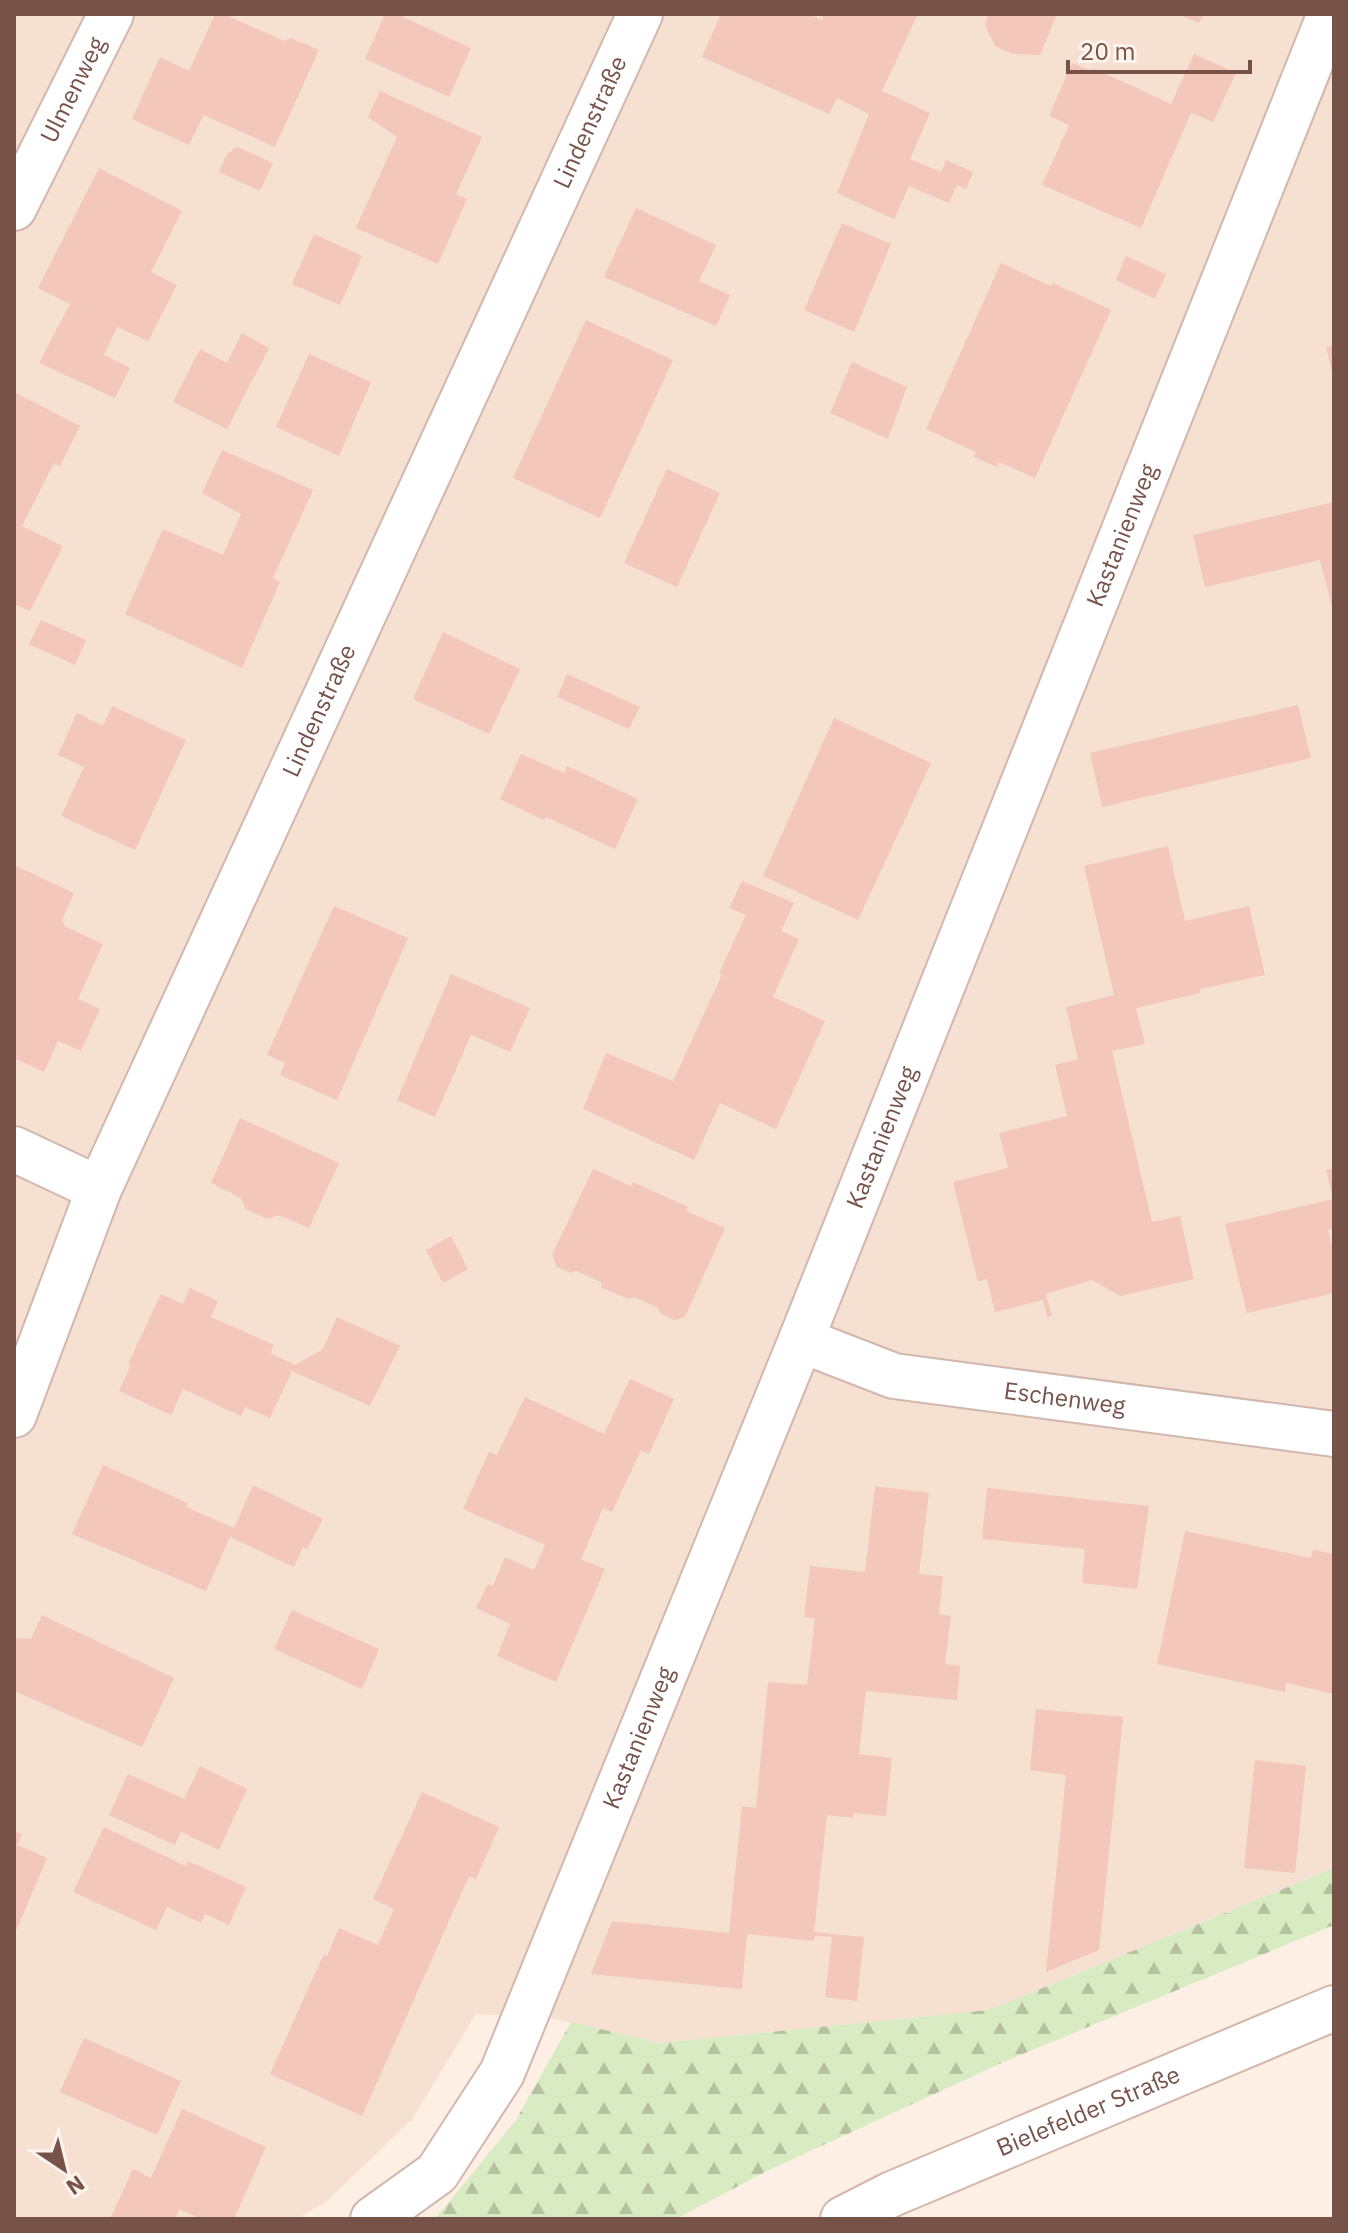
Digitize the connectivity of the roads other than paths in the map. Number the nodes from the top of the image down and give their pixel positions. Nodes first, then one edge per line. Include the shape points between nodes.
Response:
1 (111, 14) edge
2 (640, 14) edge
3 (1330, 14) edge
4 (14, 208) edge
5 (14, 1149) edge
6 (99, 1189) junction
7 (801, 1340) junction
8 (14, 1415) edge
9 (1334, 1434) edge
10 (1334, 2008) edge
11 (373, 2219) edge
12 (843, 2219) edge

1 - 4 street, Ulmenweg
2 - 6 street, Lindenstraße
3 - 7 street, Kastanienweg
5 - 6 street
6 - 8 street, Lindenstraße
7 - 9 street, Eschenweg via 894,1376
7 - 11 street, Kastanienweg via 502,2073 437,2173
10 - 12 street, Bielefelder Straße

